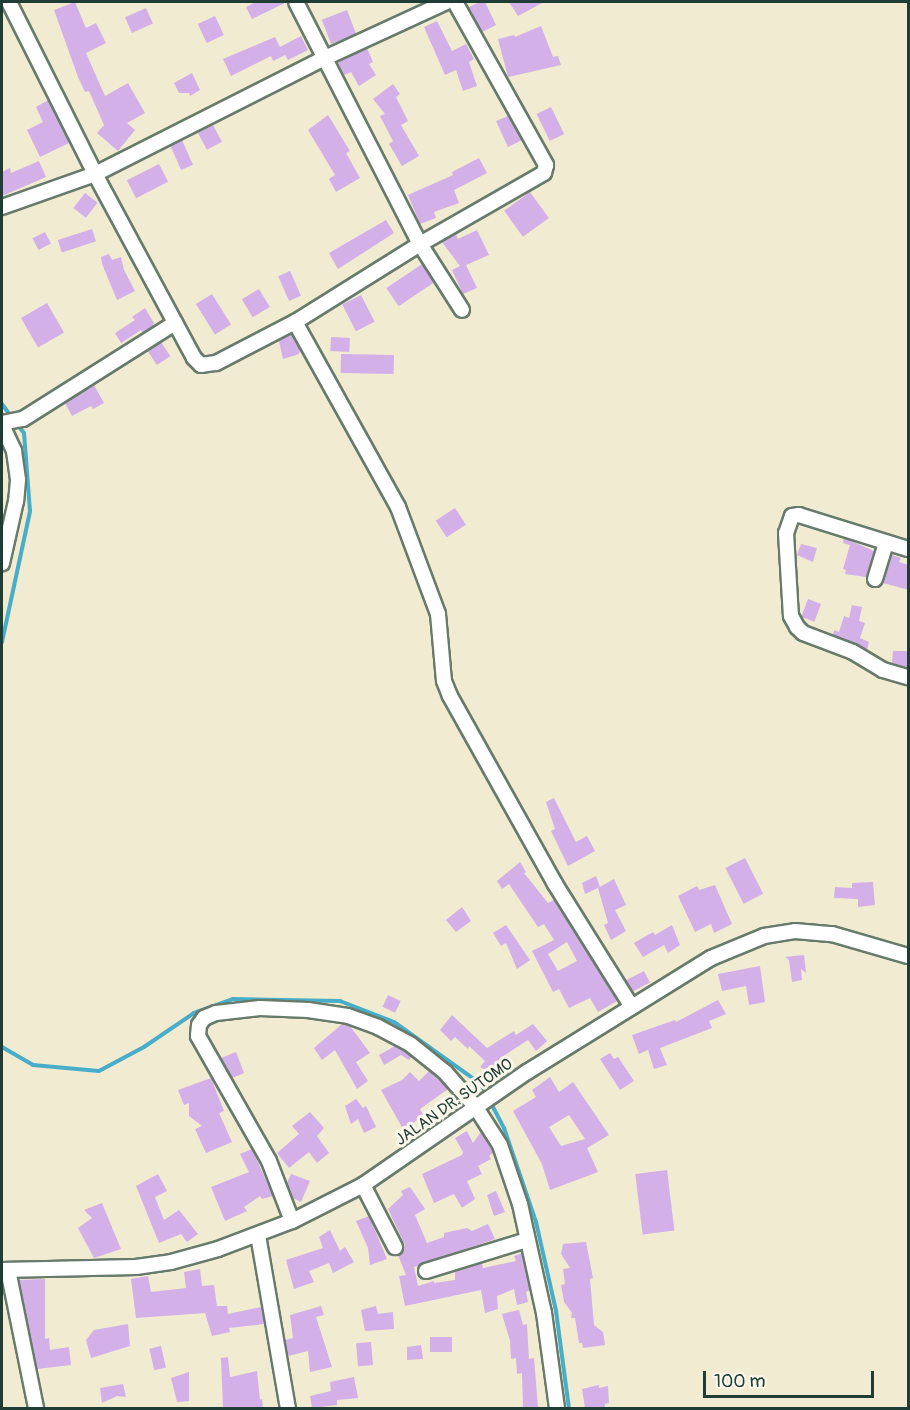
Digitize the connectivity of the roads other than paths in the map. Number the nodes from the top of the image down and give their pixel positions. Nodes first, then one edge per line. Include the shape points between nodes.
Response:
1 (9, 2) edge
2 (296, 2) edge
3 (446, 2) edge
4 (455, 2) edge
5 (324, 58) junction
6 (95, 174) junction
7 (2, 207) edge
8 (420, 244) junction
9 (462, 310) dead end
10 (295, 322) junction
11 (176, 323) junction
12 (4, 424) edge
13 (886, 543) junction
14 (909, 549) edge
15 (2, 563) edge
16 (875, 579) dead end
17 (909, 677) edge
18 (909, 956) edge
19 (632, 1007) junction
20 (475, 1106) junction
21 (363, 1185) junction
22 (292, 1221) junction
23 (258, 1235) junction
24 (527, 1240) junction
25 (395, 1247) dead end
26 (5, 1270) edge
27 (426, 1271) dead end
28 (36, 1408) edge
29 (288, 1408) edge
30 (556, 1408) edge

1 - 6 street
2 - 5 street
3 - 5 street
4 - 8 street via 546,165 544,173
5 - 6 street
5 - 8 street
6 - 7 street
6 - 11 street
8 - 9 street
8 - 10 street
10 - 11 street via 207,365 194,358
10 - 19 street via 398,507 438,614 444,681 450,696 555,884
11 - 12 street via 23,419
12 - 15 street via 14,451 18,480
13 - 14 street
13 - 16 street
13 - 17 street via 799,514 792,516 786,534 791,616 803,633 853,652 883,670
18 - 19 street, JALAN DR. SUTOMO via 832,934 795,931 765,936 711,958
19 - 20 street, JALAN DR. SUTOMO
20 - 21 street, JALAN DR. SUTOMO
20 - 22 street via 445,1072 410,1044 348,1016 260,1008 204,1018 198,1036 268,1161
20 - 24 street via 500,1145 520,1204
21 - 22 street, JALAN DR. SUTOMO
21 - 25 street
22 - 23 street, JALAN DR. SUTOMO
23 - 26 street, JALAN DR. SUTOMO via 195,1256 136,1268
23 - 29 street
24 - 27 street
24 - 30 street via 544,1313
26 - 28 street

